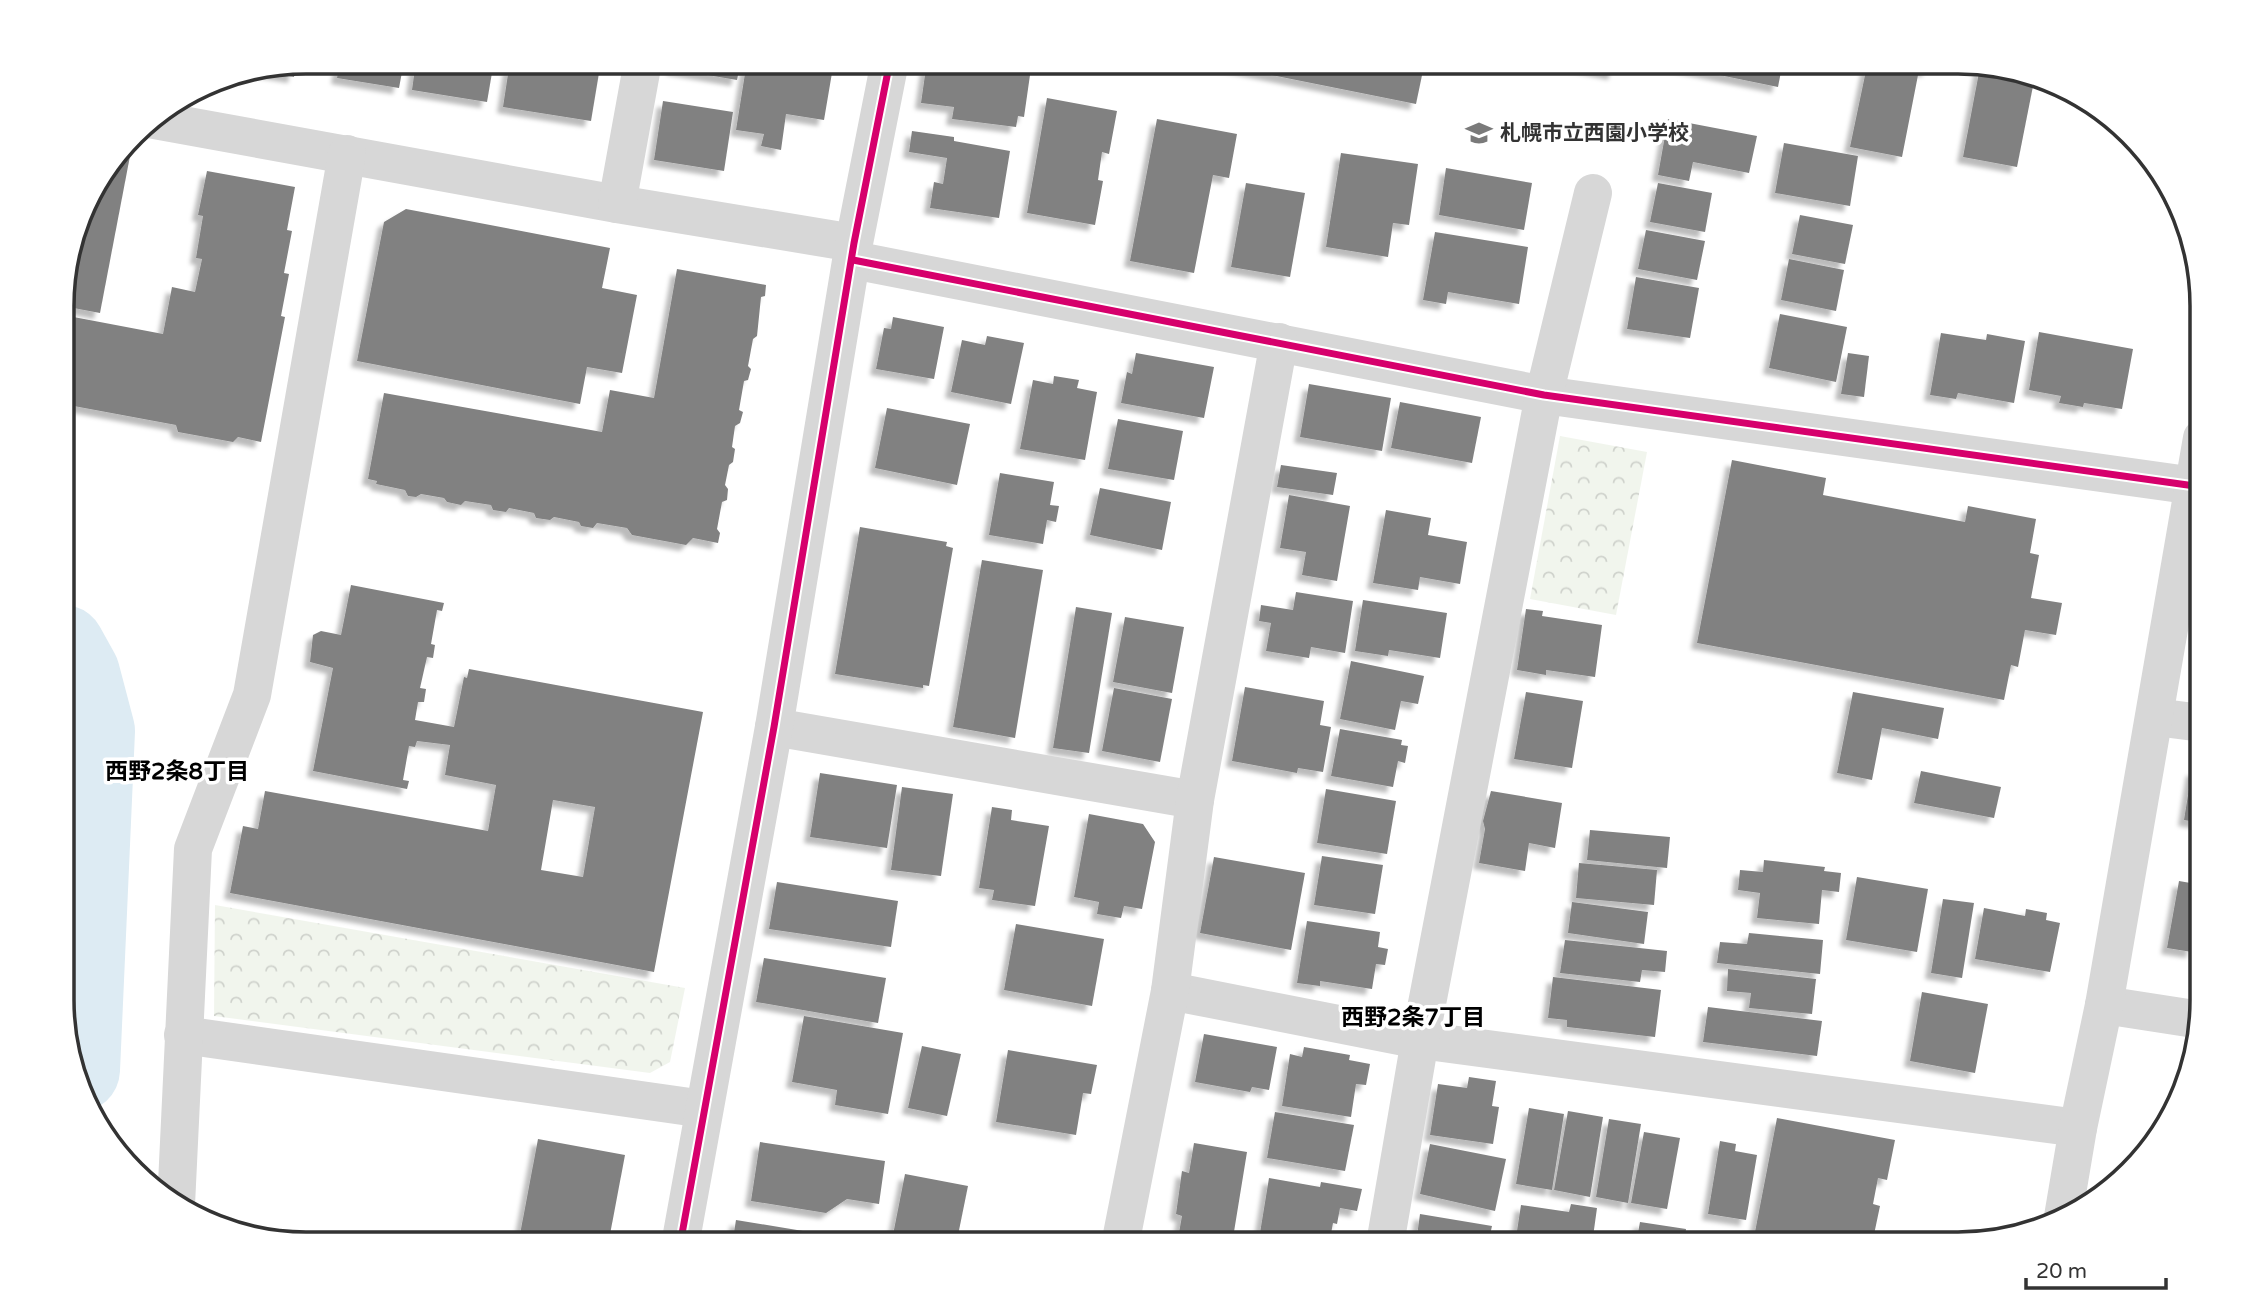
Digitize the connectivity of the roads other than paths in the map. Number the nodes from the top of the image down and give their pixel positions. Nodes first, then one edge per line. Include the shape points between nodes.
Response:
1 (641, 74) edge
2 (888, 74) edge
3 (163, 122) edge
4 (347, 155) junction
5 (1593, 193) dead end
6 (617, 204) junction
7 (854, 251) junction
8 (1279, 342) junction
9 (1544, 395) junction
10 (2190, 485) edge
11 (2190, 529) edge
12 (2155, 717) junction
13 (2190, 721) edge
14 (774, 727) junction
15 (1195, 800) junction
16 (1170, 991) junction
17 (2104, 1005) junction
18 (2190, 1018) edge
19 (183, 1035) junction
20 (1420, 1040) junction
21 (704, 1109) junction
22 (2078, 1128) junction
23 (176, 1193) edge
24 (2065, 1206) edge
25 (682, 1232) edge
26 (1122, 1232) edge
27 (1387, 1232) edge

1 - 6 street
2 - 7 street
3 - 4 street
4 - 6 street
4 - 19 street via 252,695 193,849
5 - 9 street
6 - 7 street
7 - 8 street
7 - 14 street
8 - 9 street
8 - 15 street
9 - 10 street
9 - 20 street
11 - 12 street
12 - 13 street
12 - 17 street
14 - 15 street
14 - 21 street
15 - 16 street
16 - 20 street
16 - 26 street
17 - 18 street
17 - 22 street
19 - 21 street
19 - 23 street
20 - 22 street
20 - 27 street
21 - 25 street
22 - 24 street

